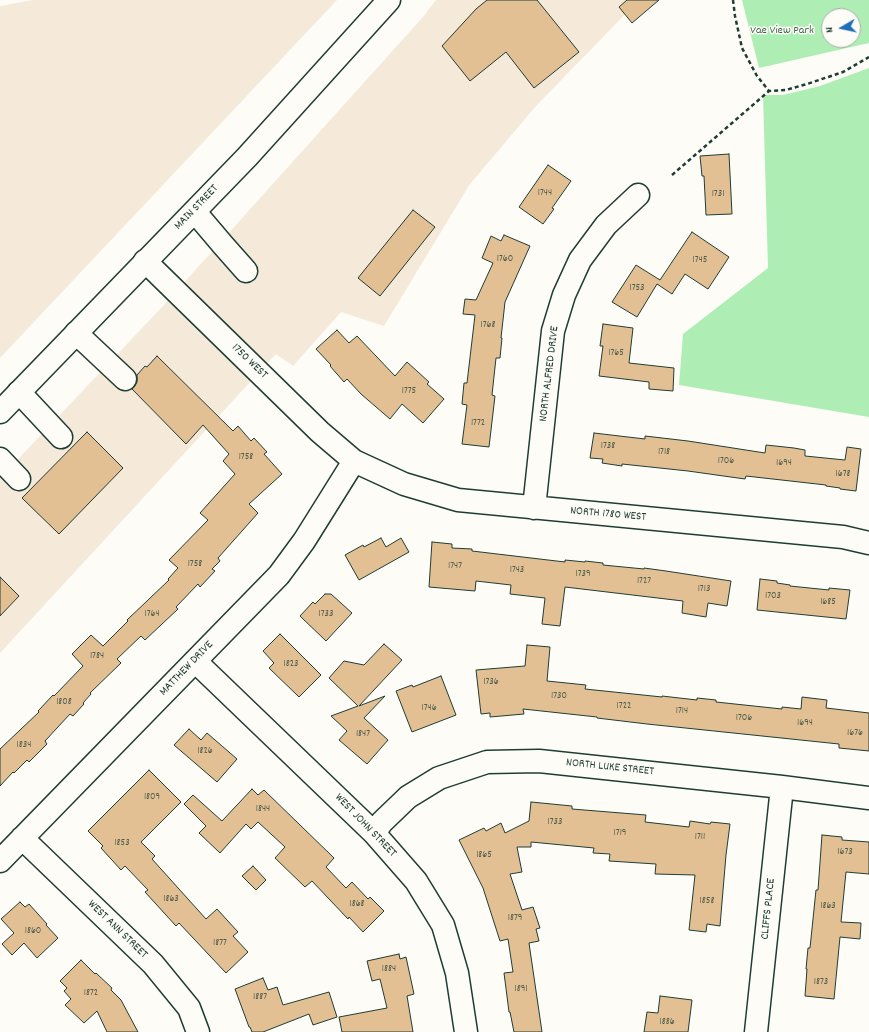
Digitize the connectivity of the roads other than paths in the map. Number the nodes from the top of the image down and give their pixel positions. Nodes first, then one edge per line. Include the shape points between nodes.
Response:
1 (389, 0) edge
2 (638, 195) dead end
3 (195, 212) junction
4 (146, 261) junction
5 (246, 270) dead end
6 (76, 333) junction
7 (125, 379) dead end
8 (19, 392) junction
9 (0, 412) edge
10 (61, 437) dead end
11 (0, 459) edge
12 (354, 461) junction
13 (19, 479) dead end
14 (534, 508) junction
15 (869, 543) edge
16 (195, 661) junction
17 (782, 787) junction
18 (869, 798) edge
19 (374, 834) junction
20 (22, 838) junction
21 (0, 861) edge
22 (198, 1032) edge
23 (466, 1032) edge
24 (756, 1032) edge

1 - 3 street, MAIN STREET
2 - 14 street, NORTH ALFRED DRIVE via 606,225 580,260 564,295 553,331
3 - 4 street, MAIN STREET
3 - 5 street
4 - 6 street, MAIN STREET
4 - 12 street, 1750 WEST via 320,432
6 - 7 street
6 - 8 street, MAIN STREET
8 - 9 street, MAIN STREET
8 - 10 street
11 - 13 street
12 - 14 street, NORTH 1780 WEST via 404,484 458,500
12 - 16 street, MATTHEW DRIVE via 304,541 279,575
14 - 15 street, NORTH 1780 WEST via 843,537
16 - 19 street, WEST JOHN STREET
16 - 20 street, MATTHEW DRIVE
17 - 18 street, NORTH LUKE STREET
17 - 19 street, NORTH LUKE STREET via 539,761 487,762 439,778 408,797 382,822
17 - 24 street, CLIFFS PLACE
19 - 23 street, WEST JOHN STREET via 416,881 443,925 457,973
20 - 21 street, MATTHEW DRIVE
20 - 22 street, WEST ANN STREET via 153,964 188,1008

